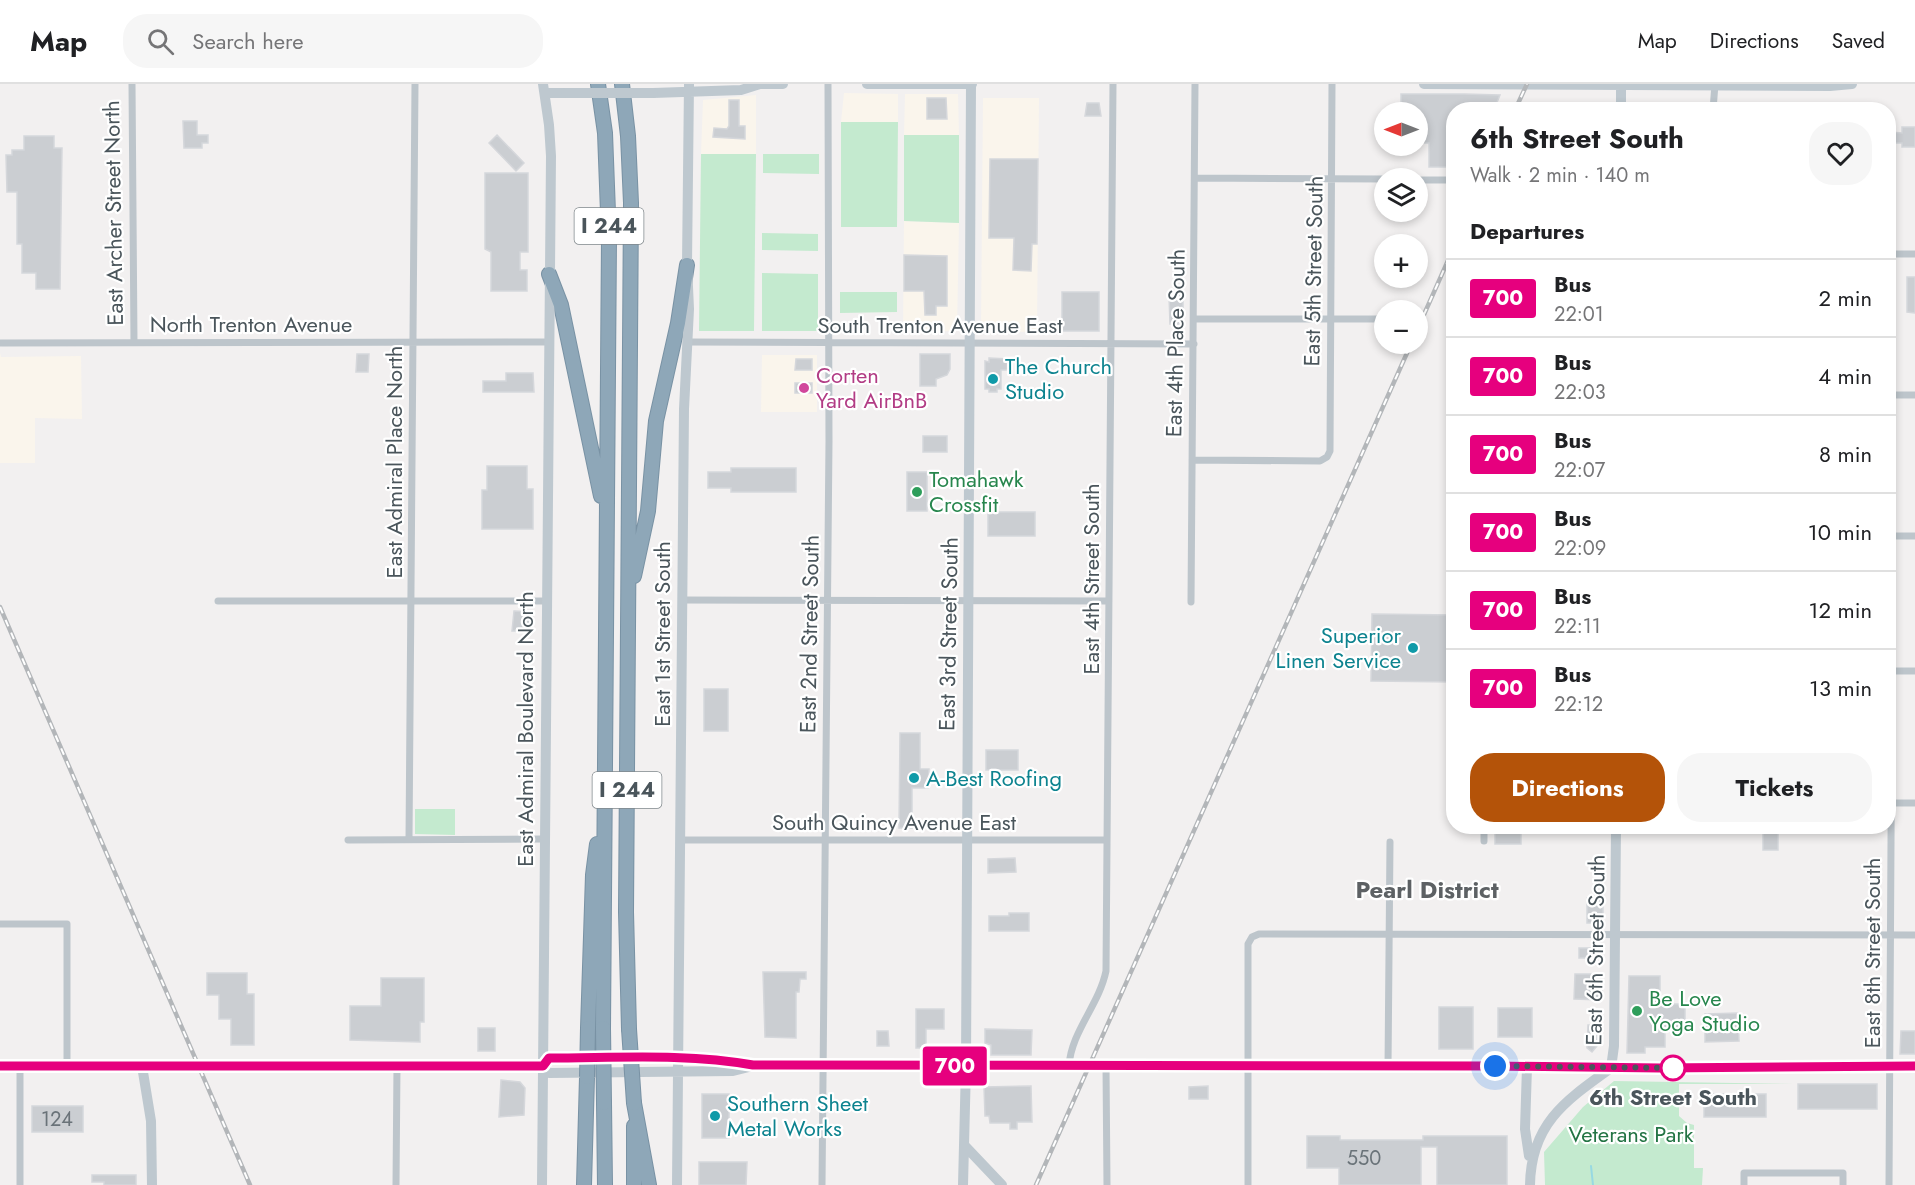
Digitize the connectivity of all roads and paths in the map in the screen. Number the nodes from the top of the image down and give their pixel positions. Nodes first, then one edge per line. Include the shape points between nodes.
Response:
1 (132, 84) edge
2 (415, 84) edge
3 (598, 84) edge
4 (622, 84) edge
5 (760, 84) edge
6 (783, 84) edge
7 (828, 84) edge
8 (867, 84) edge
9 (972, 84) edge
10 (1113, 84) edge
11 (1195, 84) edge
12 (1332, 84) edge
13 (1424, 84) edge
14 (1852, 84) edge
15 (1715, 85) edge
16 (1621, 86) junction
17 (544, 88) edge
18 (689, 88) edge
19 (1621, 102) edge
20 (1714, 102) edge
21 (1195, 178) junction
22 (1333, 179) junction
23 (1374, 179) edge
24 (1428, 180) edge
25 (1446, 180) edge
26 (1896, 254) edge
27 (1915, 254) edge
28 (687, 265) junction
29 (549, 274) junction
30 (1194, 319) junction
31 (1374, 319) edge
32 (1331, 320) junction
33 (134, 342) junction
34 (413, 342) junction
35 (548, 342) junction
36 (687, 342) junction
37 (0, 343) edge
38 (829, 343) junction
39 (970, 343) junction
40 (1111, 344) junction
41 (1194, 344) junction
42 (1896, 395) edge
43 (1915, 395) edge
44 (1192, 460) junction
45 (606, 520) junction
46 (1896, 536) edge
47 (1915, 536) edge
48 (411, 600) junction
49 (682, 600) junction
50 (827, 600) junction
51 (218, 601) dead end
52 (545, 601) junction
53 (968, 601) junction
54 (1109, 601) junction
55 (1191, 602) dead end
56 (628, 604) junction
57 (1896, 671) edge
58 (1915, 671) edge
59 (604, 790) junction
60 (1896, 803) edge
61 (1915, 803) edge
62 (1484, 834) edge
63 (1616, 834) edge
64 (1890, 834) edge
65 (410, 839) junction
66 (544, 839) junction
67 (348, 840) dead end
68 (680, 840) junction
69 (825, 840) junction
70 (965, 840) junction
71 (1107, 840) junction
72 (1484, 841) dead end
73 (1390, 842) dead end
74 (0, 924) edge
75 (1615, 934) junction
76 (1389, 935) junction
77 (1890, 935) junction
78 (1915, 935) edge
79 (678, 1059) junction
80 (213, 1065) tunnel mouth
81 (397, 1065) junction
82 (753, 1065) junction
83 (823, 1065) junction
84 (0, 1066) edge
85 (20, 1066) junction
86 (68, 1066) junction
87 (142, 1066) junction
88 (174, 1066) tunnel mouth
89 (543, 1066) junction
90 (966, 1066) junction
91 (1069, 1066) junction
92 (1106, 1066) junction
93 (1889, 1066) junction
94 (1915, 1066) edge
95 (1248, 1067) junction
96 (1388, 1067) junction
97 (1527, 1067) junction
98 (1611, 1068) junction
99 (678, 1073) junction
100 (634, 1103) junction
101 (965, 1146) junction
102 (1530, 1163) junction
103 (20, 1185) edge
104 (152, 1185) edge
105 (396, 1185) edge
106 (542, 1185) edge
107 (584, 1185) edge
108 (605, 1185) edge
109 (634, 1185) edge
110 (650, 1185) edge
111 (677, 1185) edge
112 (822, 1185) edge
113 (963, 1185) edge
114 (1002, 1185) edge
115 (1107, 1185) edge
116 (1248, 1185) edge
117 (1530, 1185) edge
118 (1744, 1185) edge
119 (1843, 1185) edge
120 (1889, 1185) edge

1 - 33 street, East Archer Street North
2 - 34 street, East Admiral Place North
3 - 45 highway, I 244 via 608,185
4 - 56 highway, I 244 via 631,203
5 - 6 main road
5 - 18 main road via 741,90
7 - 38 street, East 2nd Street South
8 - 9 main road
9 - 39 main road, East 3rd Street South
10 - 40 street, East 4th Street South
11 - 21 street, East 4th Place South
12 - 22 street, East 5th Street South
13 - 16 main road
14 - 15 main road
15 - 16 main road
15 - 20 street
16 - 19 main road
17 - 18 main road, bridge via 566,93 653,93
17 - 29 main road, East Admiral Boulevard North via 551,156
18 - 28 main road, East 1st Street South
21 - 22 street
21 - 30 street, East 4th Place South
22 - 23 street
22 - 32 street, East 5th Street South
24 - 25 street
26 - 27 street
28 - 36 main road, East 1st Street South
28 - 56 highway via 656,421 648,511
29 - 35 main road, East Admiral Boulevard North
29 - 45 highway via 561,305
30 - 32 street
30 - 41 street, East 4th Place South
31 - 32 street
32 - 44 street, East 5th Street South via 1327,457 1320,461
33 - 34 street, North Trenton Avenue
33 - 37 street, North Trenton Avenue
34 - 35 street, North Trenton Avenue
34 - 48 street, East Admiral Place North
35 - 52 main road, East Admiral Boulevard North
36 - 38 street, South Trenton Avenue East
36 - 49 main road, East 1st Street South
38 - 39 street, South Trenton Avenue East
38 - 50 street, East 2nd Street South
39 - 40 street, South Trenton Avenue East
39 - 53 main road, East 3rd Street South
40 - 41 street, South Trenton Avenue East
40 - 54 street, East 4th Street South
41 - 44 street, East 4th Place South
42 - 43 street
44 - 55 street, East 4th Place South
45 - 59 highway, I 244
46 - 47 street
48 - 51 street
48 - 52 street
48 - 65 street, East Admiral Place North
49 - 50 street
49 - 68 main road, East 1st Street South
50 - 53 street
50 - 69 street, East 2nd Street South
52 - 66 main road, East Admiral Boulevard North
53 - 54 street
53 - 70 main road, East 3rd Street South
54 - 71 street, East 4th Street South
56 - 100 highway, I 244, bridge via 626,912
57 - 58 street
59 - 107 highway, I 244, bridge via 593,875
59 - 108 highway, bridge
60 - 61 street
62 - 72 street
63 - 75 main road, East 6th Street South
64 - 77 street, East 8th Street South
65 - 66 street
65 - 67 street
66 - 89 main road, East Admiral Boulevard North
68 - 69 street, South Quincy Avenue East
68 - 79 main road, East 1st Street South
69 - 70 street, South Quincy Avenue East
69 - 83 street, East 2nd Street South
70 - 71 street, South Quincy Avenue East
70 - 90 main road, East 3rd Street South
71 - 91 street, East 4th Street South via 1106,971 1103,986 1070,1052
73 - 76 street
74 - 86 street via 67,924
75 - 76 street
75 - 77 street
75 - 98 main road, East 6th Street South
76 - 95 street via 1252,937 1248,944
76 - 96 street
77 - 78 street
77 - 93 street, East 8th Street South
79 - 82 main road
79 - 89 main road via 549,1058
79 - 99 main road, East 1st Street South
80 - 81 main road
81 - 89 main road
81 - 105 street
82 - 83 main road
82 - 99 main road via 733,1071
83 - 90 main road
83 - 112 street, East 2nd Street South
84 - 85 main road
85 - 86 main road
85 - 103 street
86 - 87 main road
87 - 88 main road
87 - 104 main road via 151,1121
89 - 99 main road via 549,1073
89 - 106 main road, East Admiral Boulevard North
90 - 91 main road
90 - 101 main road, East 3rd Street South
91 - 92 main road
92 - 95 main road
92 - 115 street
93 - 94 main road
93 - 98 main road
93 - 120 street, East 8th Street South
95 - 96 main road
95 - 116 street
96 - 97 main road
97 - 98 main road
97 - 102 main road via 1525,1129
98 - 102 main road, East 6th Street South via 1554,1115 1539,1136
99 - 111 main road, East 1st Street South
100 - 109 highway, I 244
100 - 110 highway
101 - 113 main road, East 3rd Street South
101 - 114 main road
102 - 117 main road, East 6th Street South
118 - 119 street via 1744,1173 1843,1173

